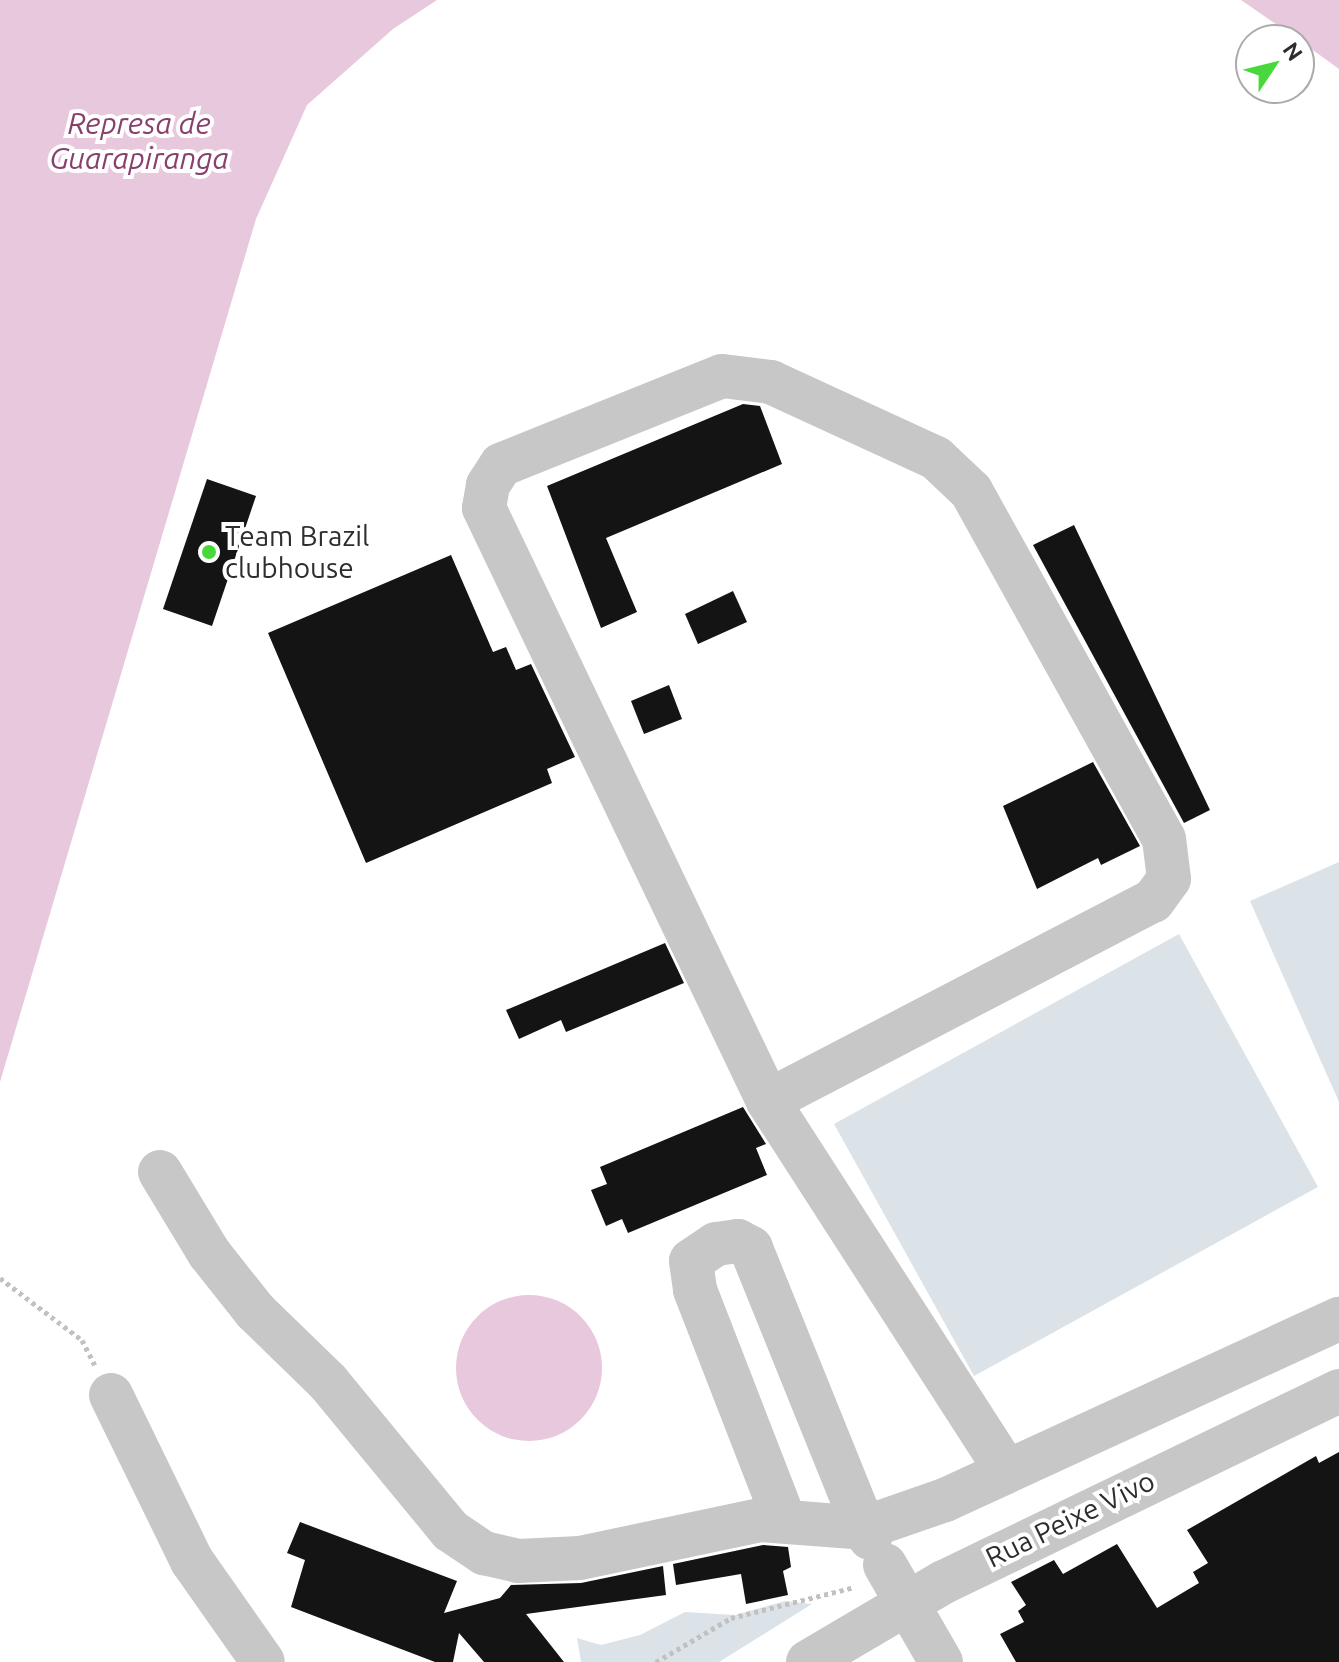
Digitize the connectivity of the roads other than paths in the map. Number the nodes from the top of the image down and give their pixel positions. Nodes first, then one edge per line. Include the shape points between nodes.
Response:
1 (768, 1101) junction
2 (160, 1172) dead end
3 (1339, 1319) edge
4 (1339, 1391) edge
5 (111, 1395) road end
6 (1006, 1471) junction
7 (784, 1520) junction
8 (881, 1558) junction
9 (263, 1662) edge
10 (808, 1662) edge
11 (941, 1662) edge

1 - 1 street via 484,508 488,485 501,465 722,376 771,382 936,458 971,491 1164,839 1169,879 1153,901
1 - 6 street
2 - 7 street via 209,1253 255,1311 328,1382 451,1531 484,1553 518,1561 580,1558 761,1520
3 - 6 street
4 - 8 street, Rua Peixe Vivo
5 - 9 street via 192,1561
6 - 8 street via 945,1500
7 - 8 street
7 - 8 street via 695,1290 691,1261 716,1244 738,1241 751,1248 763,1270
8 - 10 street, Rua Peixe Vivo
8 - 11 street

